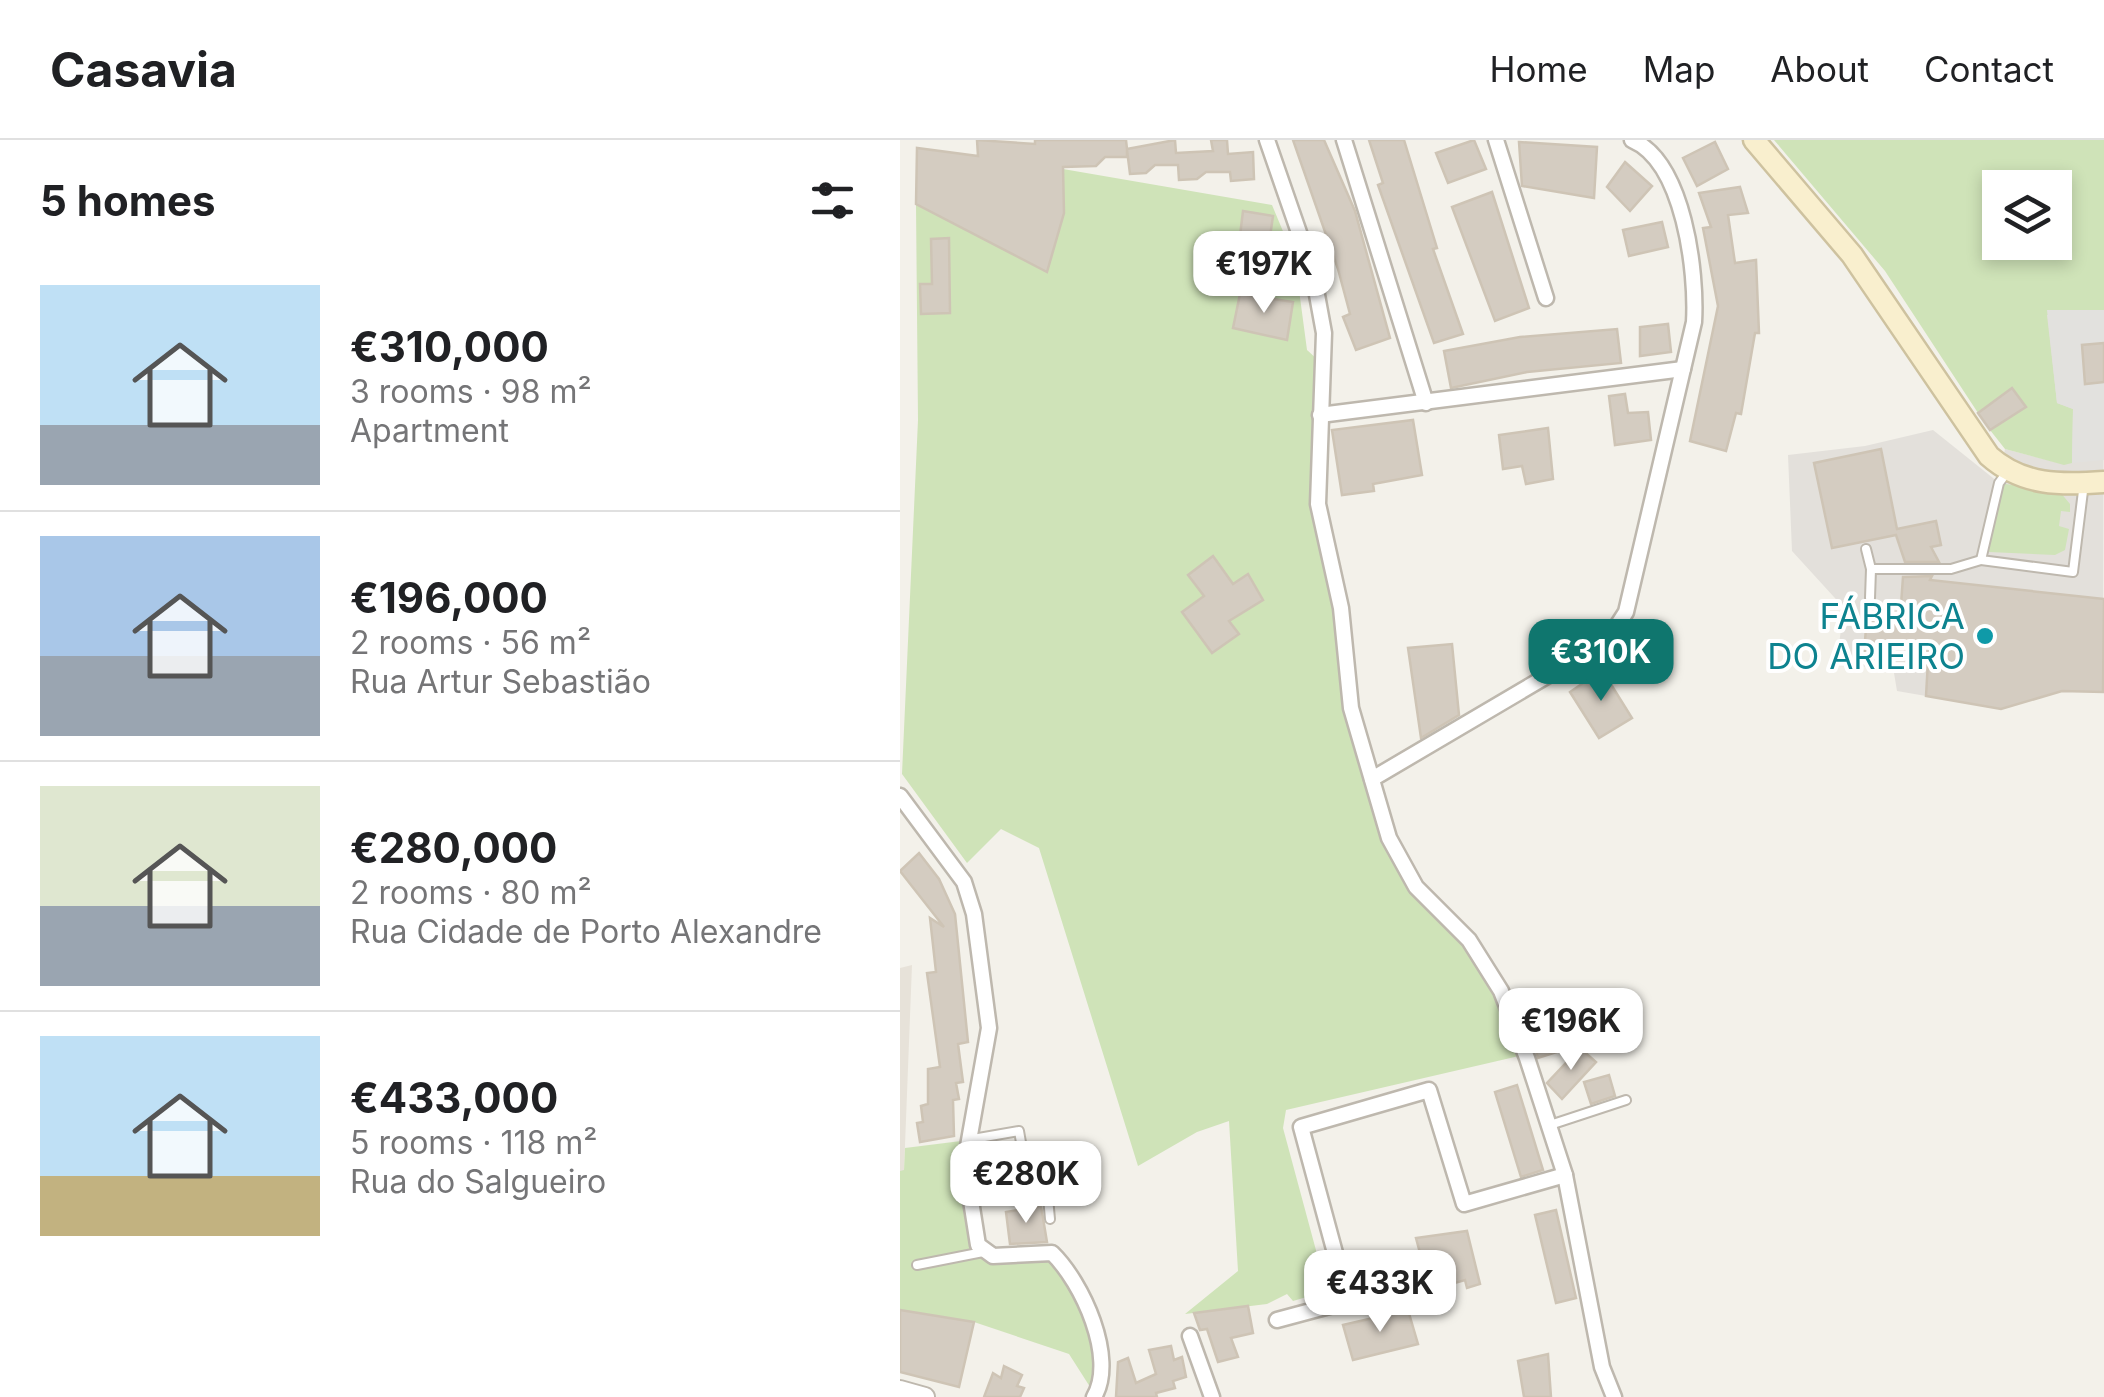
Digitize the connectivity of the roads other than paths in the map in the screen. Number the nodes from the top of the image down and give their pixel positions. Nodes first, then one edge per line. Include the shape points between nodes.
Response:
1 (1268, 140) edge
2 (1344, 140) edge
3 (1496, 140) edge
4 (1632, 140) edge
5 (1754, 140) edge
6 (1210, 256) dead end
7 (1314, 278) junction
8 (1546, 298) dead end
9 (1683, 369) junction
10 (1426, 403) junction
11 (1320, 415) junction
12 (2008, 471) junction
13 (2094, 483) edge
14 (1866, 549) dead end
15 (1981, 560) junction
16 (1872, 570) junction
17 (1870, 598) dead end
18 (1372, 779) junction
19 (900, 796) edge
20 (900, 820) edge
21 (918, 820) junction
22 (1626, 1100) dead end
23 (1550, 1125) junction
24 (967, 1140) junction
25 (1026, 1170) dead end
26 (1565, 1175) junction
27 (971, 1198) junction
28 (1050, 1218) dead end
29 (983, 1252) junction
30 (917, 1265) dead end
31 (1278, 1320) dead end
32 (1190, 1336) dead end
33 (900, 1390) edge
34 (924, 1397) edge
35 (1094, 1397) edge
36 (1212, 1397) edge
37 (1614, 1397) edge

1 - 7 street
2 - 10 street
3 - 8 street
4 - 9 street via 1673,182 1696,288
5 - 12 main road via 1833,228 1964,424
6 - 7 lane
7 - 11 street via 1324,333
9 - 10 street
9 - 18 street via 1626,612 1608,640
10 - 11 street
11 - 18 street via 1318,504 1341,608 1350,708
12 - 13 main road via 2032,480
12 - 15 lane via 1999,483
13 - 15 lane via 2073,572
14 - 16 lane
15 - 16 lane via 1951,569
16 - 17 lane
18 - 23 street via 1389,838 1416,886 1469,940 1501,991
19 - 21 street
20 - 21 street
21 - 24 street via 964,882 974,914 989,1028
22 - 23 lane
23 - 26 street
24 - 25 lane via 1020,1131
24 - 27 street
26 - 31 street via 1464,1204 1429,1090 1301,1127 1348,1301
26 - 37 street via 1602,1367
27 - 28 lane via 1046,1187
27 - 29 street
29 - 30 lane
29 - 35 street via 1052,1253 1064,1265 1100,1340 1104,1378
32 - 36 street
33 - 34 street

